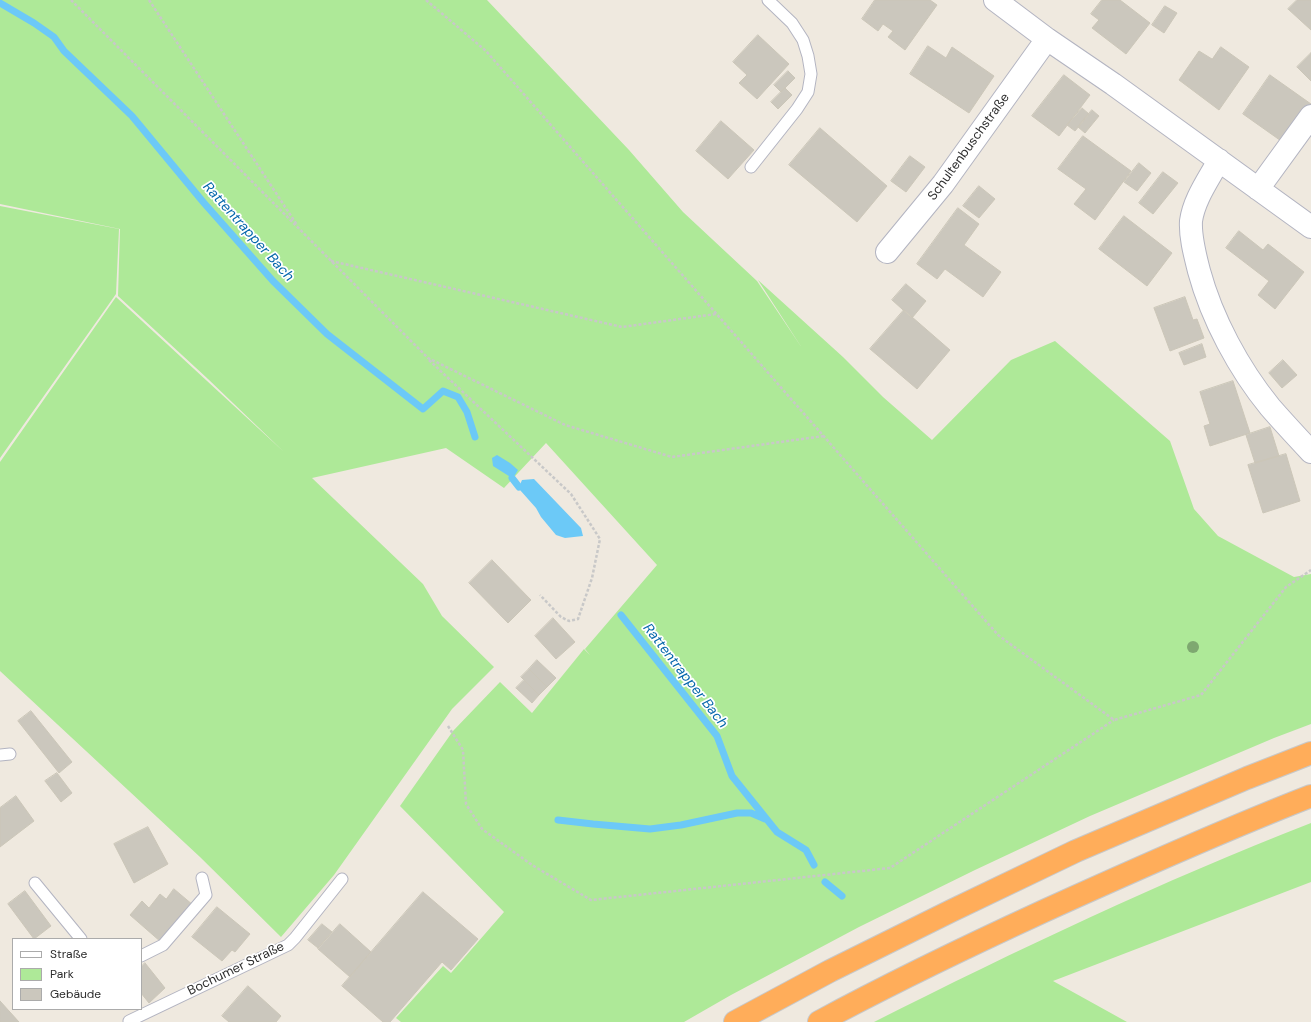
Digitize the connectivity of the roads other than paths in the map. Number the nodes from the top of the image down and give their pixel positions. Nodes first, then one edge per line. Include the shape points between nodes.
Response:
1 (768, 0) edge
2 (995, 0) edge
3 (1047, 39) junction
4 (1311, 116) edge
5 (1219, 160) junction
6 (751, 167) dead end
7 (1258, 189) junction
8 (1311, 227) edge
9 (887, 252) dead end
10 (1311, 452) edge
11 (1311, 753) edge
12 (1311, 796) edge
13 (202, 878) dead end
14 (342, 879) dead end
15 (35, 883) dead end
16 (80, 938) edge
17 (142, 956) edge
18 (132, 1010) edge
19 (128, 1022) edge
20 (735, 1022) edge
21 (819, 1022) edge

1 - 6 lane via 792,23 803,40 811,74 808,92 797,110
2 - 3 street
3 - 5 street
3 - 9 street, Schultenbuschstraße via 943,184
4 - 7 street
5 - 7 street
5 - 10 street via 1199,196 1192,220 1193,247 1204,291 1222,334 1251,381
7 - 8 street
11 - 20 highway via 1076,851 837,968
12 - 21 highway via 1107,882 977,942
13 - 17 lane via 206,895 163,945
14 - 19 lane, Bochumer Straße via 288,945
15 - 16 lane
18 - 19 lane, Bochumer Straße

